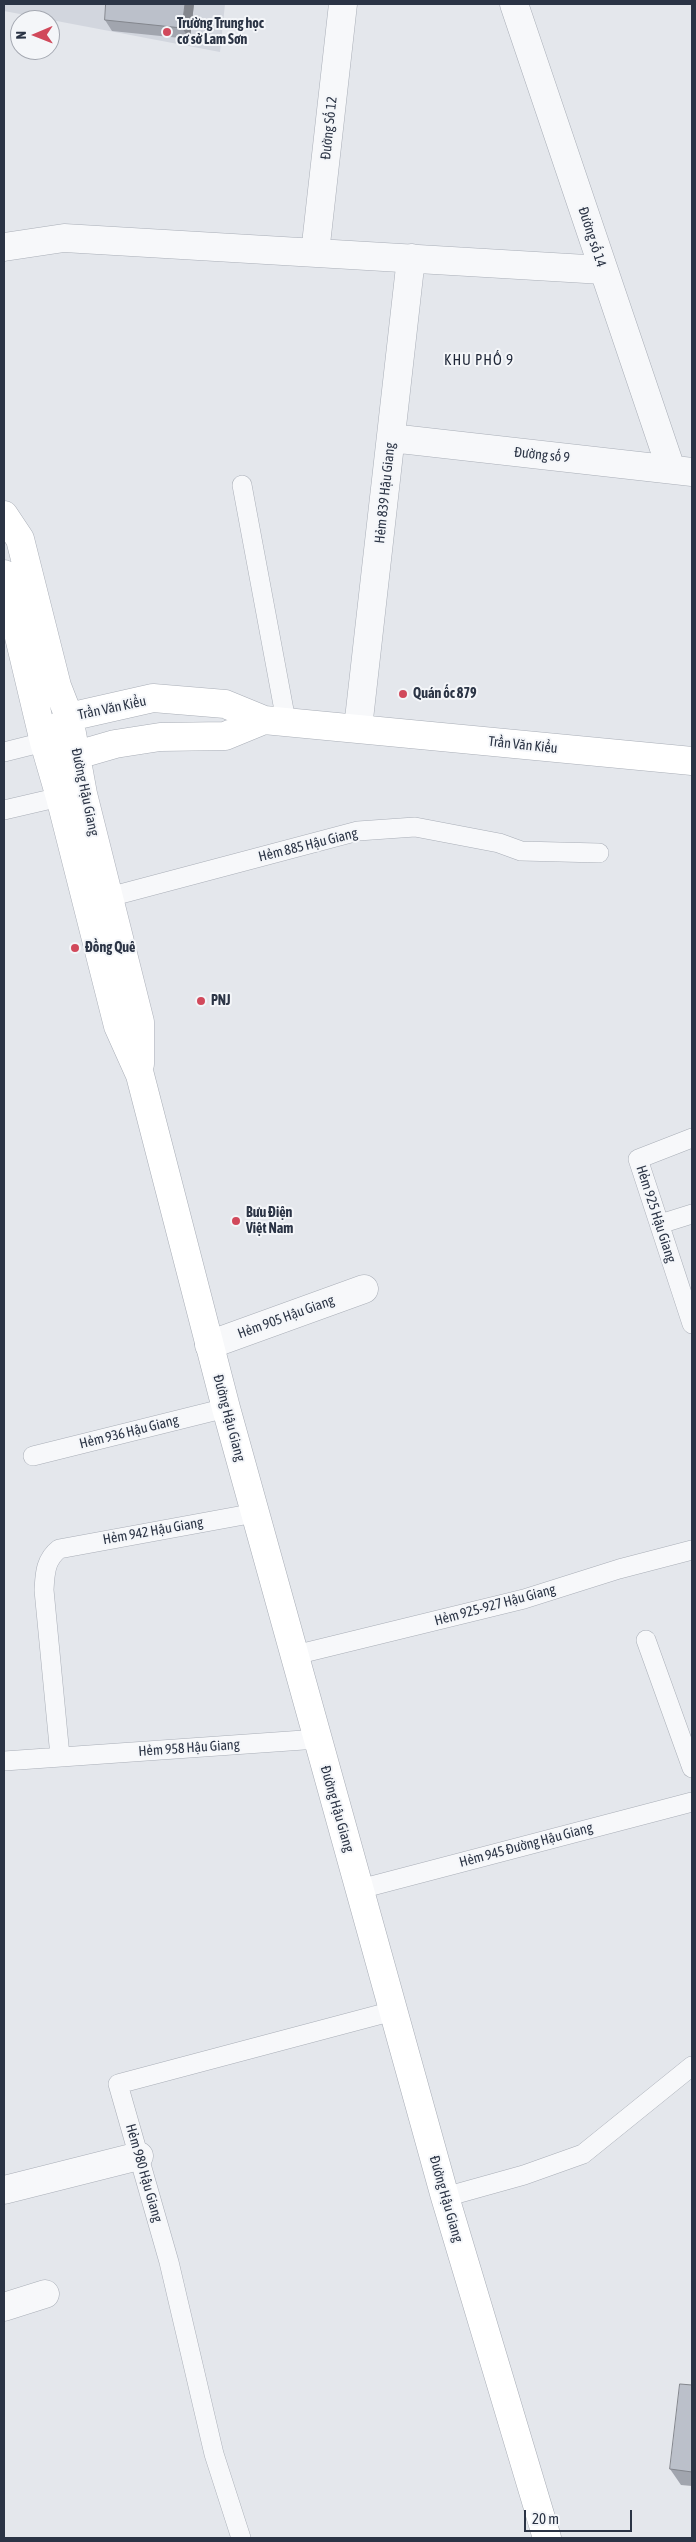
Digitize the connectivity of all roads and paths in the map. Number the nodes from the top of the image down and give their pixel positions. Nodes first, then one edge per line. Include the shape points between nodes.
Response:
1 (343, 4) edge
2 (514, 4) edge
3 (4, 247) edge
4 (315, 253) junction
5 (411, 258) junction
6 (603, 270) junction
7 (391, 438) junction
8 (682, 471) edge
9 (242, 484) dead end
10 (4, 516) edge
11 (4, 574) edge
12 (69, 717) junction
13 (275, 721) junction
14 (358, 728) junction
15 (44, 742) junction
16 (4, 752) edge
17 (77, 755) junction
18 (692, 761) edge
19 (60, 797) junction
20 (4, 810) edge
21 (599, 853) dead end
22 (109, 897) junction
23 (140, 1075) junction
24 (692, 1138) edge
25 (692, 1214) edge
26 (660, 1224) junction
27 (364, 1289) dead end
28 (692, 1324) edge
29 (208, 1345) junction
30 (226, 1408) junction
31 (32, 1456) dead end
32 (255, 1513) junction
33 (692, 1550) edge
34 (646, 1640) dead end
35 (296, 1654) junction
36 (318, 1739) junction
37 (60, 1756) junction
38 (4, 1761) edge
39 (692, 1768) edge
40 (692, 1802) edge
41 (360, 1889) junction
42 (393, 2011) junction
43 (692, 2066) edge
44 (139, 2156) junction
45 (4, 2190) edge
46 (445, 2197) junction
47 (45, 2294) dead end
48 (4, 2307) edge
49 (241, 2538) edge
50 (547, 2538) edge

1 - 4 street, Đường Số 12
2 - 6 street, Đường số 14
3 - 4 street via 64,238
4 - 5 street
5 - 6 street
5 - 7 street, Hẻm 839 Hậu Giang
6 - 8 street, Đường số 14
7 - 8 street, Đường số 9
7 - 14 street, Hẻm 839 Hậu Giang
9 - 13 lane
10 - 12 main road, Đường Hậu Giang via 20,539 57,686
11 - 15 main road, Đường Hậu Giang
12 - 13 main road, Trần Văn Kiểu via 153,698 225,704
12 - 15 main road, Trần Văn Kiểu
12 - 17 main road, Đường Hậu Giang
13 - 14 main road, Trần Văn Kiểu
13 - 17 main road, Trần Văn Kiểu via 225,736 160,737 115,744
14 - 18 main road, Trần Văn Kiểu
15 - 16 lane
15 - 17 main road
15 - 19 main road, Đường Hậu Giang
17 - 22 main road, Đường Hậu Giang
19 - 20 lane
19 - 23 main road, Đường Hậu Giang via 118,1026
21 - 22 lane, Hẻm 885 Hậu Giang via 521,851 499,843 416,827 358,831
22 - 23 main road, Đường Hậu Giang via 140,1022
23 - 29 main road, Đường Hậu Giang
24 - 26 lane, Hẻm 925 Hậu Giang via 638,1159
25 - 26 lane
26 - 28 lane, Hẻm 925 Hậu Giang
27 - 29 street, Hẻm 905 Hậu Giang
29 - 30 main road, Đường Hậu Giang
30 - 31 lane, Hẻm 936 Hậu Giang
30 - 32 main road, Đường Hậu Giang
32 - 35 main road, Đường Hậu Giang
32 - 37 lane, Hẻm 942 Hậu Giang via 58,1549 52,1554 45,1568 44,1590
33 - 35 lane, Hẻm 925-927 Hậu Giang via 524,1599
34 - 39 lane
35 - 36 main road, Đường Hậu Giang
36 - 37 lane, Hẻm 958 Hậu Giang
36 - 41 main road, Đường Hậu Giang
37 - 38 lane, Hẻm 958 Hậu Giang
40 - 41 lane, Hẻm 945 Đường Hậu Giang
41 - 42 main road, Đường Hậu Giang
42 - 44 lane, Hẻm 980 Hậu Giang via 118,2084
42 - 46 main road, Đường Hậu Giang
43 - 46 lane via 583,2154
44 - 45 street
44 - 49 lane, Hẻm 980 Hậu Giang via 169,2262 214,2454
46 - 50 main road, Đường Hậu Giang
47 - 48 street

